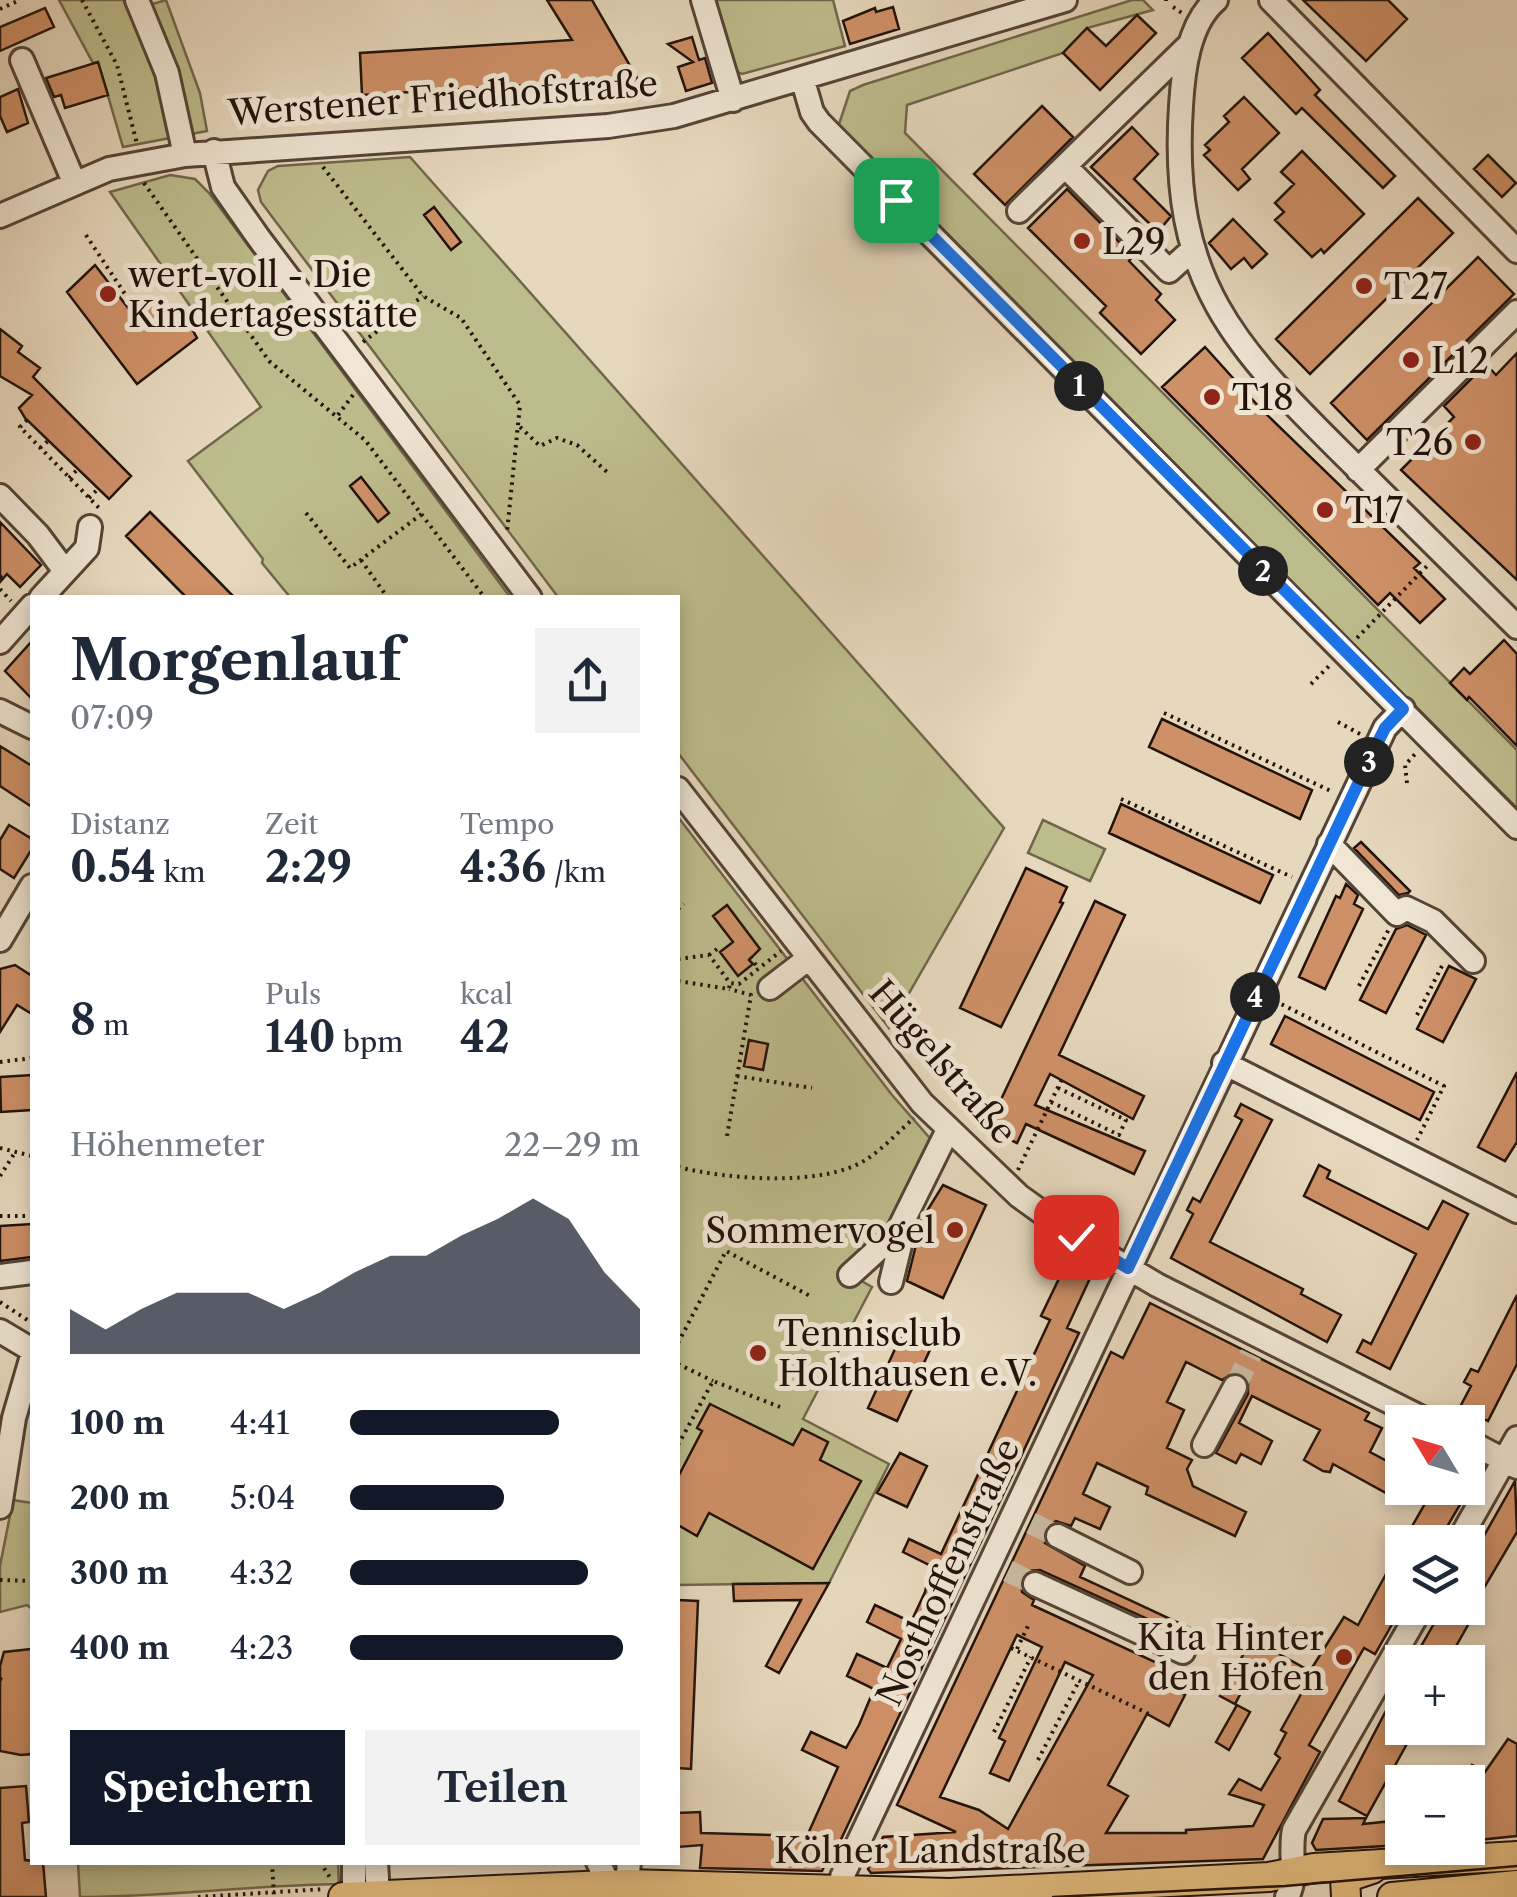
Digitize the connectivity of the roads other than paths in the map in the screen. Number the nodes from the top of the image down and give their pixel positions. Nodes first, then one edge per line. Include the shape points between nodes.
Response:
1 (137, 0) edge
2 (703, 0) edge
3 (1066, 0) edge
4 (1271, 0) edge
5 (1210, 2) edge
6 (1038, 4) edge
7 (1190, 44) junction
8 (22, 60) dead end
9 (803, 81) junction
10 (734, 100) junction
11 (214, 151) junction
12 (184, 154) junction
13 (1065, 166) junction
14 (74, 182) junction
15 (1019, 210) dead end
16 (0, 216) edge
17 (1192, 250) junction
18 (1517, 250) edge
19 (1517, 312) edge
20 (1358, 470) junction
21 (0, 496) edge
22 (90, 527) road end
23 (65, 571) junction
24 (44, 595) edge
25 (528, 595) edge
26 (30, 608) edge
27 (1517, 627) edge
28 (0, 642) edge
29 (1403, 709) junction
30 (0, 712) edge
31 (30, 726) edge
32 (680, 792) edge
33 (1517, 827) edge
34 (1329, 844) junction
35 (30, 890) edge
36 (0, 940) edge
37 (809, 958) junction
38 (1473, 961) dead end
39 (764, 978) road end
40 (1224, 1063) junction
41 (948, 1130) junction
42 (1517, 1212) edge
43 (898, 1231) junction
44 (1128, 1268) junction
45 (30, 1272) edge
46 (850, 1275) dead end
47 (0, 1276) edge
48 (890, 1282) dead end
49 (0, 1330) edge
50 (30, 1352) edge
51 (30, 1359) edge
52 (1235, 1387) tunnel mouth
53 (1391, 1405) edge
54 (1517, 1438) edge
55 (1204, 1445) dead end
56 (1485, 1450) edge
57 (3, 1455) edge
58 (1511, 1464) edge
59 (1485, 1485) edge
60 (0, 1507) edge
61 (1058, 1536) tunnel mouth
62 (1130, 1572) dead end
63 (1035, 1584) tunnel mouth
64 (1411, 1625) edge
65 (1183, 1652) dead end
66 (1517, 1856) edge
67 (355, 1865) edge
68 (375, 1865) edge
69 (1377, 1865) junction
70 (616, 1873) edge
71 (1289, 1885) edge
72 (1517, 1885) edge
73 (841, 1894) edge
74 (362, 1896) edge
75 (1346, 1897) edge
76 (1392, 1897) edge

1 - 12 street via 167,73
2 - 10 street
3 - 6 street, Werstener Friedhofstraße
4 - 18 street
5 - 7 street
6 - 9 street, Werstener Friedhofstraße
7 - 13 street
7 - 17 street via 1179,130
8 - 14 street
9 - 10 street, Werstener Friedhofstraße
9 - 29 street via 819,122
10 - 11 street, Werstener Friedhofstraße via 608,126
11 - 12 street, Werstener Friedhofstraße
11 - 25 street via 223,188
12 - 14 street, Werstener Friedhofstraße
13 - 15 street
13 - 17 street via 1169,271
14 - 16 street, Werstener Friedhofstraße
17 - 20 street via 1230,330 1268,380
19 - 20 street
20 - 27 street
21 - 23 street
22 - 23 street via 86,548
23 - 24 street
26 - 28 street
29 - 33 street
29 - 34 street, Nosthoffenstraße via 1385,728
30 - 31 street
32 - 37 street, Hügelstraße
34 - 38 street via 1397,914 1406,908 1433,921
34 - 40 street, Nosthoffenstraße
35 - 36 street
37 - 39 street
37 - 41 street, Hügelstraße
40 - 42 street
40 - 44 street, Nosthoffenstraße
41 - 43 street
41 - 44 street, Hügelstraße via 1010,1188
43 - 46 street
43 - 48 street
44 - 53 street, Hügelstraße via 1256,1346
44 - 73 street, Nosthoffenstraße via 1023,1519 842,1877
45 - 47 street
49 - 50 street
51 - 57 street
52 - 55 street
54 - 58 street
56 - 58 street
57 - 60 street
58 - 59 street
61 - 62 street
63 - 65 street
64 - 71 street via 1294,1830
66 - 69 main road, Kölner Landstraße
67 - 74 street
68 - 74 street
69 - 71 main road, Kölner Landstraße
69 - 75 main road via 1345,1878
70 - 73 main road, Kölner Landstraße
70 - 74 main road, Kölner Landstraße
71 - 73 main road, Kölner Landstraße
72 - 76 main road

